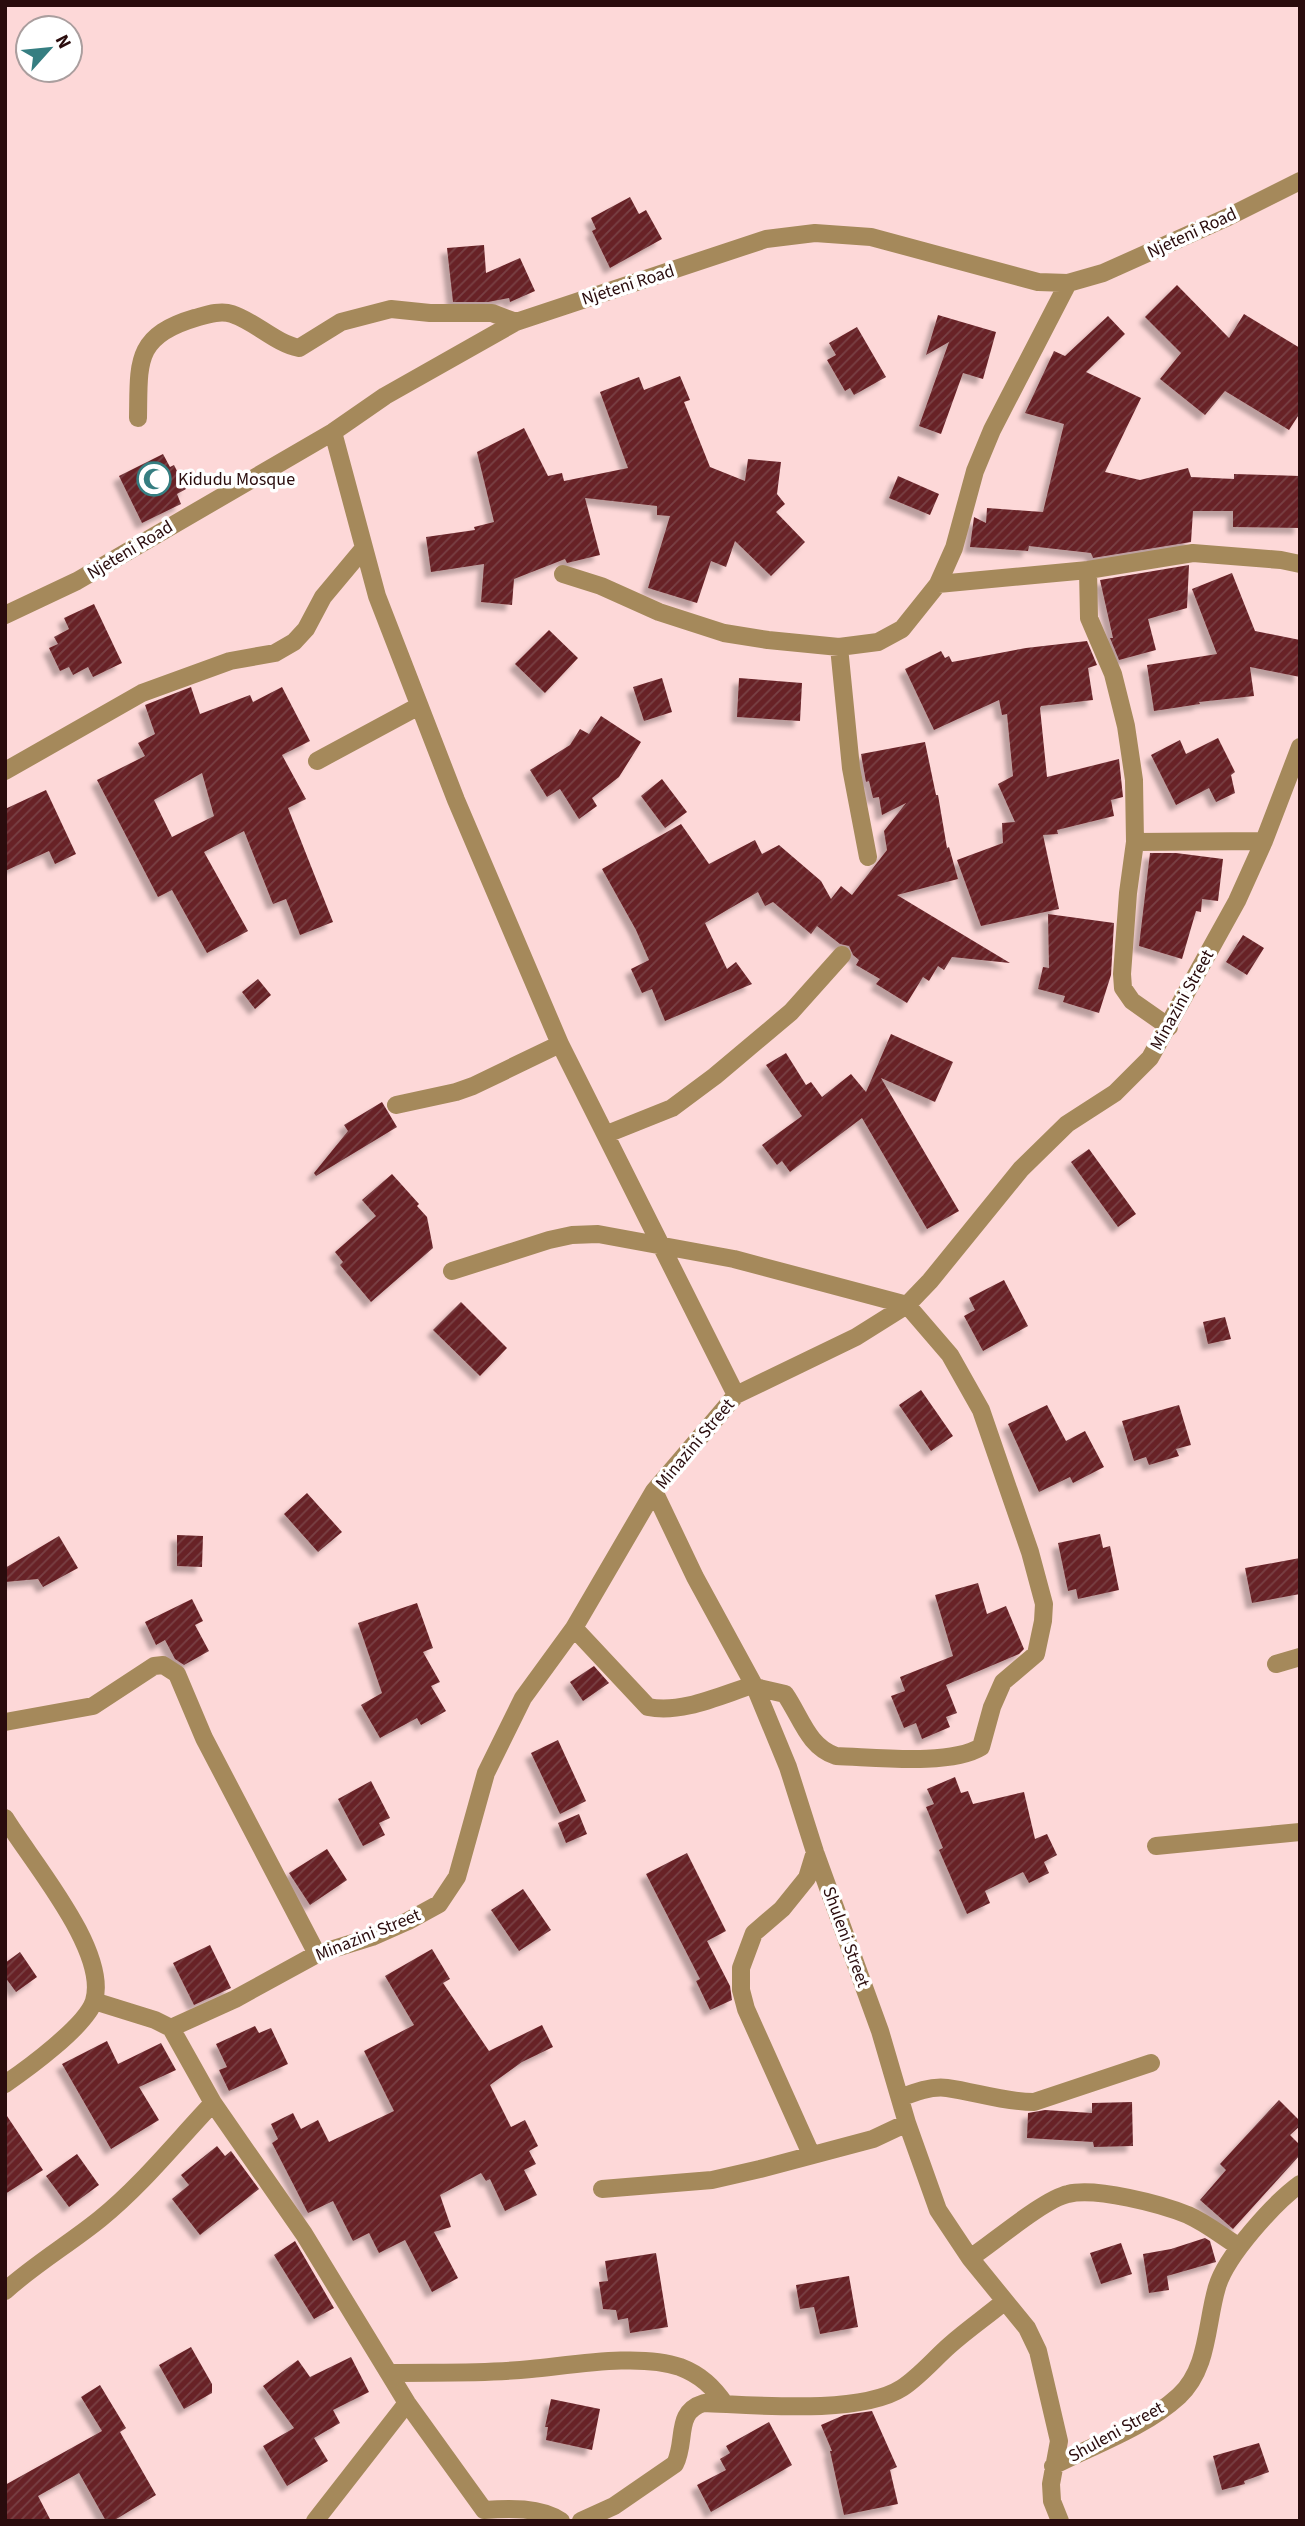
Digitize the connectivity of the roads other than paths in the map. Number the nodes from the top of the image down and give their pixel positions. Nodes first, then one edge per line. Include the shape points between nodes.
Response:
1 (1300, 181) edge
2 (1068, 283) junction
3 (516, 322) junction
4 (138, 418) dead end
5 (333, 432) junction
6 (364, 548) junction
7 (1300, 564) edge
8 (1088, 570) junction
9 (563, 574) dead end
10 (938, 584) junction
11 (5, 615) edge
12 (839, 647) junction
13 (419, 706) junction
14 (1300, 747) edge
15 (317, 761) dead end
16 (5, 771) edge
17 (1264, 841) junction
18 (1135, 842) junction
19 (868, 857) dead end
20 (842, 955) dead end
21 (1169, 1027) junction
22 (560, 1044) junction
23 (396, 1105) dead end
24 (607, 1134) junction
25 (661, 1245) junction
26 (452, 1271) dead end
27 (907, 1305) junction
28 (736, 1395) junction
29 (654, 1491) junction
30 (574, 1628) junction
31 (1300, 1657) edge
32 (1276, 1664) dead end
33 (754, 1686) junction
34 (5, 1722) edge
35 (8, 1828) edge
36 (1300, 1832) edge
37 (1156, 1846) dead end
38 (815, 1852) junction
39 (317, 1955) junction
40 (94, 2001) junction
41 (171, 2028) junction
42 (1151, 2063) dead end
43 (5, 2084) edge
44 (900, 2098) junction
45 (213, 2103) junction
46 (907, 2123) junction
47 (811, 2154) junction
48 (1300, 2184) edge
49 (602, 2189) dead end
50 (1238, 2246) junction
51 (970, 2258) junction
52 (5, 2291) edge
53 (1005, 2301) junction
54 (390, 2373) junction
55 (407, 2403) junction
56 (725, 2404) junction
57 (1053, 2466) junction
58 (314, 2521) edge
59 (561, 2521) edge
60 (581, 2521) edge
61 (1060, 2521) edge

1 - 2 street, Njeteni Road via 1103,274
2 - 3 street, Njeteni Road via 1038,282 871,237 815,233 766,239
2 - 10 street via 992,430
3 - 4 street via 492,313 391,309 341,322 299,348 229,313 211,314 164,329 147,344 138,373
3 - 5 street, Njeteni Road via 385,396
5 - 6 street
5 - 11 street, Njeteni Road via 77,581
6 - 13 street via 376,596
6 - 16 street via 323,597 295,642 275,653 230,661 142,693
7 - 8 street via 1193,554
8 - 10 street
8 - 18 street via 1089,618 1113,674 1126,726 1134,780
9 - 12 street via 724,633
10 - 12 street via 902,629 877,642
12 - 19 street via 851,768
13 - 15 street
13 - 22 street
14 - 17 street, Minazini Street
17 - 18 street
17 - 21 street, Minazini Street
18 - 21 street via 1123,988 1132,1001
20 - 24 street via 791,1012 715,1076 672,1108
21 - 27 street, Minazini Street via 1150,1058 1115,1093 1068,1124 1021,1169
22 - 23 street via 456,1093
22 - 24 street
24 - 25 street
25 - 26 street via 598,1234 572,1235
25 - 27 street via 734,1259
25 - 28 street
27 - 28 street, Minazini Street via 856,1337
27 - 33 street via 950,1355 981,1410 1044,1604 1036,1654 1003,1682 981,1747 970,1754 935,1758 823,1752 785,1694
28 - 29 street, Minazini Street
29 - 30 street, Minazini Street
29 - 33 street, Shuleni Street
30 - 33 street via 648,1707 685,1706
30 - 39 street, Minazini Street via 523,1698 486,1773 457,1877 439,1904 408,1922
31 - 32 street
33 - 38 street, Shuleni Street via 788,1767
34 - 39 street via 93,1706 154,1665 177,1674 204,1738
35 - 40 street via 80,1931 95,1974
36 - 37 street
38 - 44 street, Shuleni Street
38 - 47 street via 807,1878 782,1909 754,1933 741,1968 746,2009
39 - 41 street, Minazini Street
40 - 41 street
40 - 43 street via 80,2023
41 - 45 street
42 - 44 street via 1034,2102 946,2088 924,2089
44 - 46 street, Shuleni Street
45 - 52 street via 129,2193
45 - 54 street via 304,2234
46 - 47 street via 873,2139
46 - 51 street, Shuleni Street via 938,2210
47 - 49 street via 712,2180
48 - 50 street, Shuleni Street
50 - 51 street via 1190,2216 1145,2201 1084,2192 1049,2202
50 - 57 street, Shuleni Street via 1217,2286 1198,2368 1180,2395 1146,2419
51 - 53 street, Shuleni Street
53 - 56 street via 915,2378 882,2397 843,2404
53 - 57 street, Shuleni Street via 1038,2351 1059,2441
54 - 55 street
54 - 56 street via 653,2361 700,2376
55 - 58 street
55 - 59 street via 484,2510 550,2513
56 - 60 street via 693,2407 686,2414 675,2464 614,2506
57 - 61 street, Shuleni Street via 1052,2501

